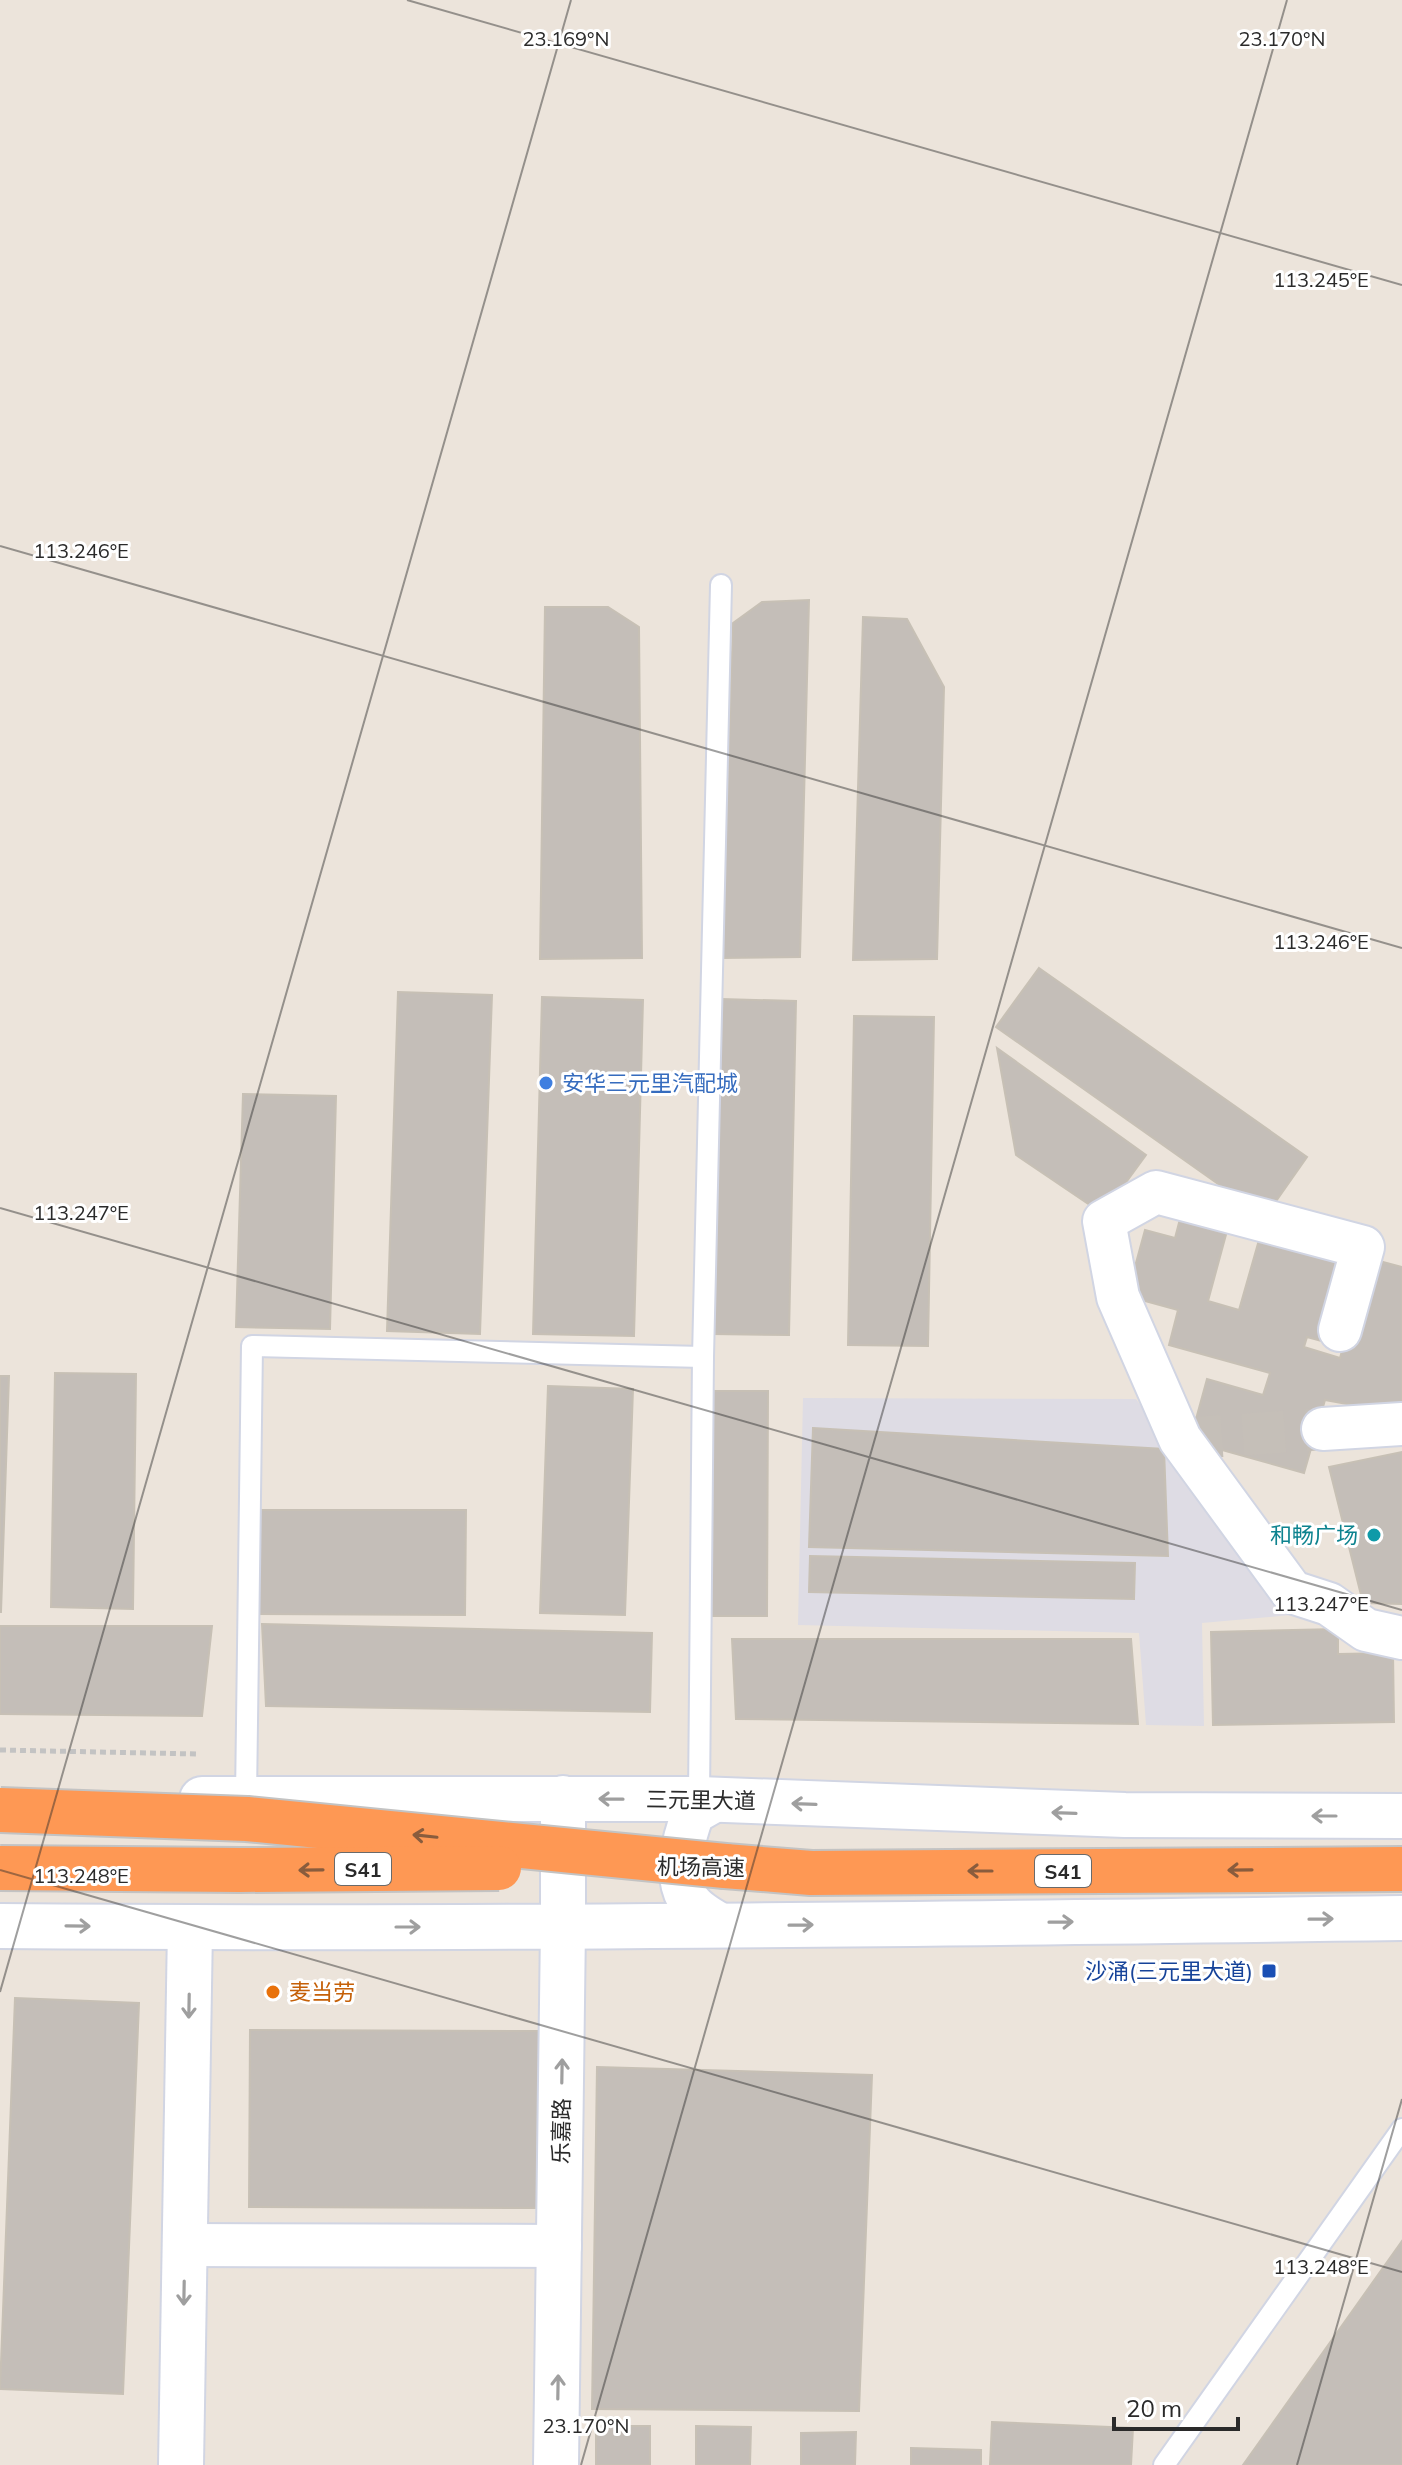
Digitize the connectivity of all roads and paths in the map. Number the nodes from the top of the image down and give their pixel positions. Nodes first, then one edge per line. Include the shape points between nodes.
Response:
1 (721, 585) dead end
2 (1340, 1330) dead end
3 (703, 1357) junction
4 (1402, 1424) edge
5 (1323, 1429) tunnel mouth
6 (1402, 1638) edge
7 (0, 1750) edge
8 (246, 1755) junction
9 (246, 1798) junction
10 (563, 1798) junction
11 (708, 1800) junction
12 (0, 1803) edge
13 (0, 1810) edge
14 (1402, 1816) edge
15 (725, 1866) junction
16 (0, 1868) edge
17 (1402, 1869) edge
18 (1402, 1918) edge
19 (0, 1926) edge
20 (563, 1926) junction
21 (723, 1926) junction
22 (190, 1928) junction
23 (1402, 2129) edge
24 (185, 2245) junction
25 (560, 2246) junction
26 (181, 2465) edge
27 (556, 2465) edge
28 (1164, 2465) edge

1 - 3 lane
2 - 6 street via 1363,1247 1156,1192 1104,1221 1118,1297 1180,1439 1292,1592 1329,1604 1366,1630
3 - 8 lane via 252,1346
3 - 11 lane
4 - 5 street
7 - 8 path
8 - 9 lane
9 - 10 main road, 三元里大道
9 - 12 main road, 三元里大道
11 -> 10 main road, 三元里大道
10 - 20 main road, 乐嘉路
14 -> 11 main road, 三元里大道 via 1125,1815
11 - 21 street via 693,1813 683,1841 681,1879 688,1899
15 -> 13 highway, bridge via 247,1819
15 -> 16 highway, 机场高速 / S41, bridge
17 -> 15 highway, 机场高速 / S41 via 811,1873
21 -> 18 main road
19 -> 22 main road
20 - 21 main road
22 -> 20 main road
25 -> 20 main road, 乐嘉路
22 -> 24 main road
23 - 28 lane
24 - 25 street
24 -> 26 main road
27 -> 25 main road, 乐嘉路

